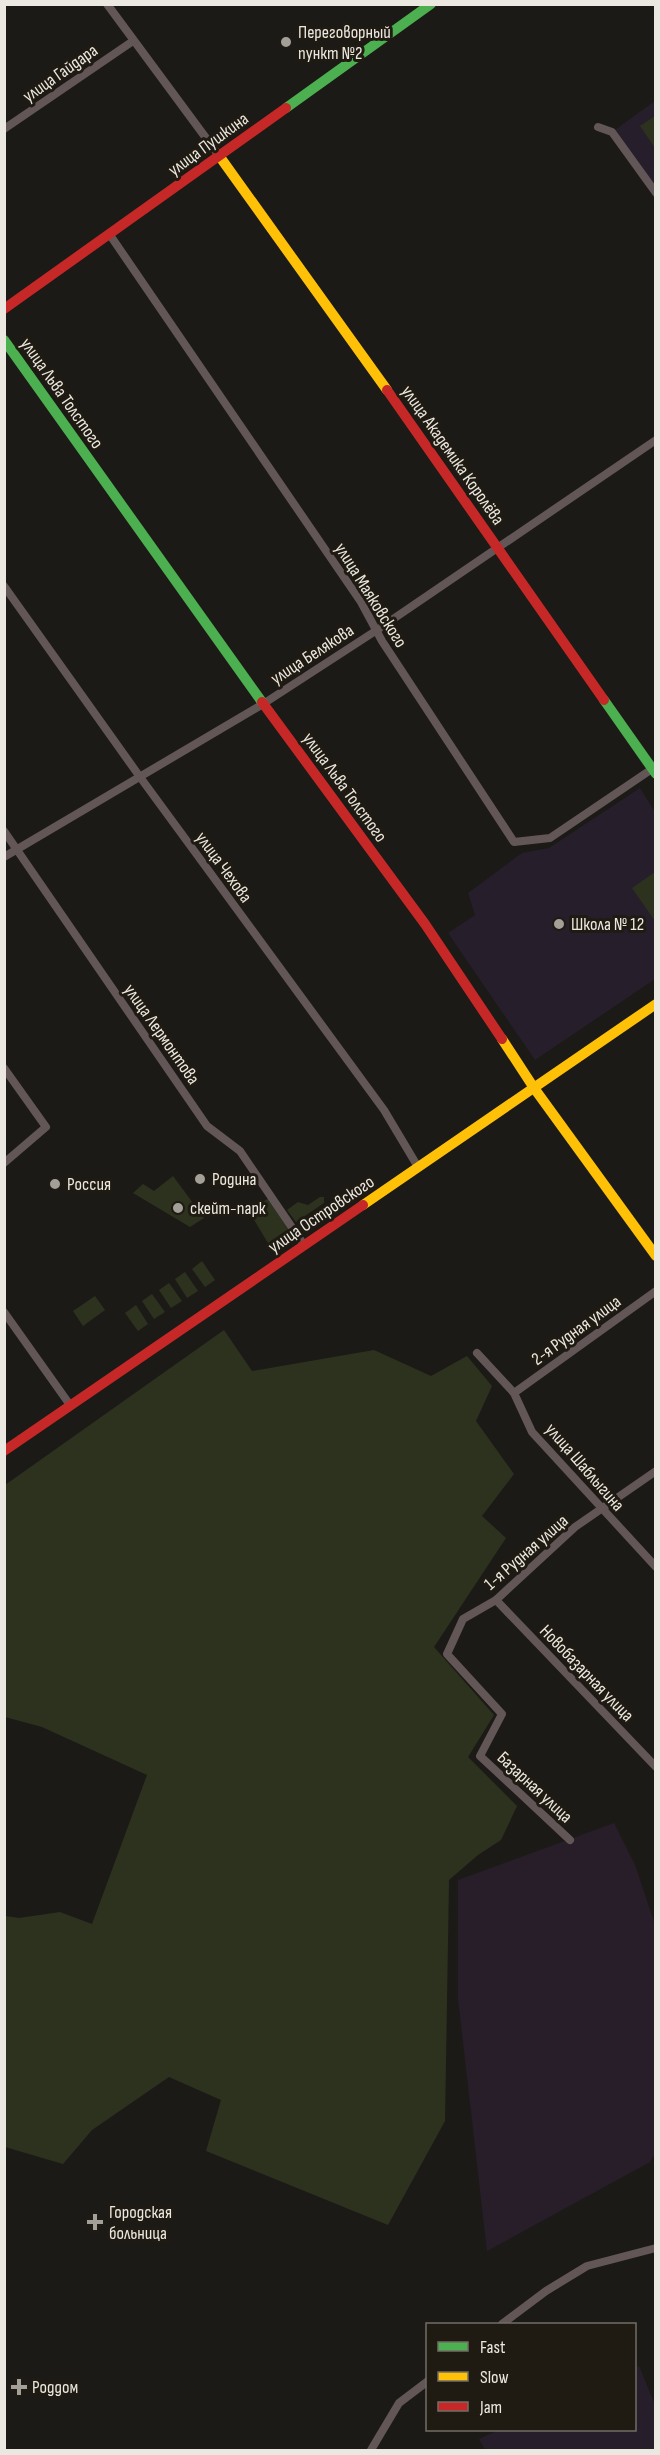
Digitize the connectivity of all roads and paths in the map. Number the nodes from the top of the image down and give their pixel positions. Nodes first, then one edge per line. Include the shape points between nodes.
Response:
1 (106, 4) edge
2 (431, 4) edge
3 (132, 41) junction
4 (598, 127) dead end
5 (4, 129) edge
6 (220, 157) junction
7 (656, 193) edge
8 (110, 235) junction
9 (4, 309) edge
10 (4, 340) edge
11 (656, 440) edge
12 (497, 547) junction
13 (4, 586) edge
14 (377, 630) junction
15 (263, 704) junction
16 (654, 771) edge
17 (140, 777) junction
18 (4, 831) edge
19 (17, 850) junction
20 (4, 857) edge
21 (656, 1004) edge
22 (4, 1068) edge
23 (534, 1088) junction
24 (4, 1163) edge
25 (418, 1167) junction
26 (304, 1245) junction
27 (656, 1256) edge
28 (656, 1290) edge
29 (4, 1312) edge
30 (477, 1353) dead end
31 (514, 1393) junction
32 (70, 1406) junction
33 (4, 1451) edge
34 (656, 1471) edge
35 (601, 1510) junction
36 (656, 1568) edge
37 (496, 1600) junction
38 (480, 1755) joint
39 (656, 1767) edge
40 (570, 1840) dead end
41 (656, 2248) edge
42 (505, 2323) edge
43 (426, 2383) edge
44 (371, 2451) edge

1 - 3 street
2 - 6 street, улица Пушкина
3 - 5 street, улица Гайдара
3 - 6 street
4 - 7 street via 612,132
6 - 8 street, улица Пушкина
6 - 12 street, улица Академика Королёва
8 - 9 street, улица Пушкина
8 - 14 street, улица Маяковского
10 - 15 street, улица Льва Толстого
11 - 12 street, улица Белякова
12 - 14 street, улица Белякова
12 - 16 street, улица Академика Королёва
13 - 17 street, улица Чехова
14 - 15 street, улица Белякова
14 - 16 street, улица Маяковского via 514,842 550,838
15 - 17 street, улица Белякова
15 - 23 street, улица Льва Толстого via 425,924
17 - 19 street, улица Белякова
17 - 25 street, улица Чехова via 384,1110
18 - 19 street, улица Лермонтова
19 - 20 street, улица Белякова
19 - 26 street, улица Лермонтова via 207,1126 240,1151
21 - 23 street, улица Островского
22 - 24 street via 46,1126
23 - 25 street, улица Островского
23 - 27 street, улица Льва Толстого
25 - 26 street, улица Островского
26 - 32 street, улица Островского
28 - 31 street, 2-я Рудная улица
29 - 32 street
30 - 31 street, улица Шаблыгина
31 - 35 street, улица Шаблыгина via 532,1432
32 - 33 street, улица Островского
34 - 35 street, 1-я Рудная улица
35 - 36 street, улица Шаблыгина
35 - 37 street, 1-я Рудная улица via 575,1527
37 - 38 street, 1-я Рудная улица via 463,1619 447,1654 502,1714
37 - 39 street, Новобазарная улица
38 - 40 street, Базарная улица
41 - 42 street via 587,2266
43 - 44 street via 399,2403

